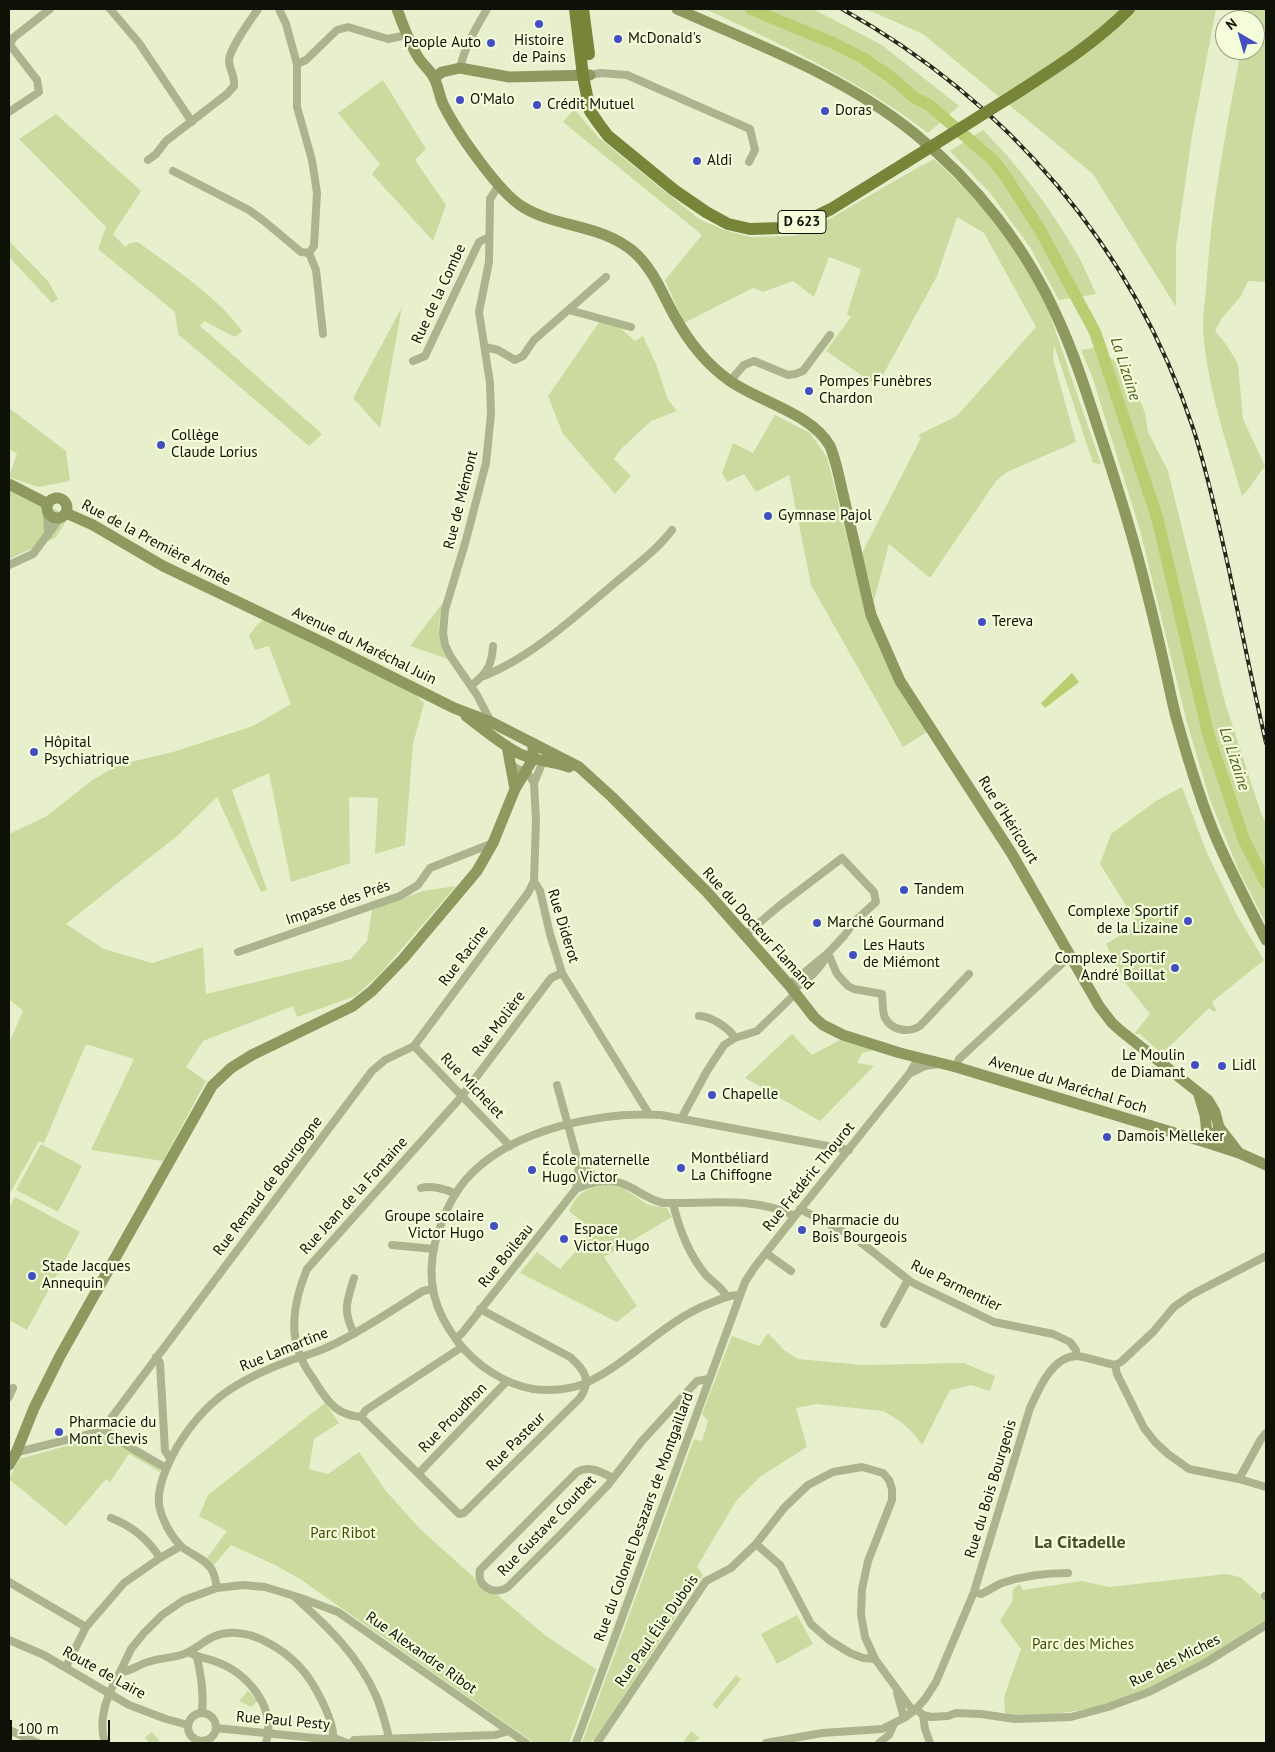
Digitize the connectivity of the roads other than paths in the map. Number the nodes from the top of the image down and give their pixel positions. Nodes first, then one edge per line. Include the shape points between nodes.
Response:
1 (50, 9) edge
2 (110, 9) edge
3 (258, 9) edge
4 (279, 9) edge
5 (397, 9) edge
6 (487, 9) edge
7 (580, 9) edge
8 (676, 9) edge
9 (1129, 9) edge
10 (407, 34) junction
11 (297, 64) junction
12 (460, 68) junction
13 (587, 76) junction
14 (434, 78) junction
15 (9, 112) edge
16 (192, 122) junction
17 (148, 160) dead end
18 (749, 162) dead end
19 (173, 171) dead end
20 (499, 185) junction
21 (489, 237) junction
22 (309, 252) junction
23 (606, 277) dead end
24 (569, 310) junction
25 (631, 327) dead end
26 (322, 334) dead end
27 (830, 335) dead end
28 (485, 347) junction
29 (413, 361) dead end
30 (730, 381) junction
31 (9, 484) edge
32 (47, 507) junction
33 (63, 516) junction
34 (672, 530) dead end
35 (48, 535) junction
36 (9, 565) edge
37 (260, 612) joint
38 (493, 646) dead end
39 (484, 676) junction
40 (471, 686) junction
41 (478, 695) junction
42 (479, 721) junction
43 (492, 722) junction
44 (521, 737) junction
45 (534, 743) junction
46 (507, 746) junction
47 (538, 760) junction
48 (511, 765) junction
49 (525, 773) junction
50 (534, 783) junction
51 (596, 783) junction
52 (515, 788) junction
53 (493, 843) junction
54 (534, 881) junction
55 (745, 935) junction
56 (1266, 940) edge
57 (238, 952) dead end
58 (828, 952) junction
59 (1069, 957) junction
60 (562, 973) junction
61 (969, 974) dead end
62 (792, 989) junction
63 (699, 1016) dead end
64 (734, 1038) junction
65 (414, 1046) junction
66 (900, 1052) junction
67 (919, 1057) junction
68 (942, 1063) junction
69 (956, 1067) junction
70 (909, 1074) junction
71 (557, 1085) dead end
72 (1198, 1092) junction
73 (462, 1096) junction
74 (649, 1114) junction
75 (681, 1119) junction
76 (1205, 1124) junction
77 (568, 1125) junction
78 (1219, 1127) junction
79 (1189, 1137) junction
80 (1208, 1143) junction
81 (510, 1146) junction
82 (849, 1150) junction
83 (1239, 1153) junction
84 (579, 1165) junction
85 (1266, 1165) edge
86 (600, 1180) junction
87 (421, 1188) dead end
88 (576, 1189) junction
89 (456, 1194) junction
90 (673, 1203) junction
91 (798, 1212) junction
92 (392, 1245) dead end
93 (434, 1249) junction
94 (766, 1253) junction
95 (1266, 1256) edge
96 (792, 1271) dead end
97 (354, 1278) dead end
98 (908, 1280) junction
99 (432, 1289) junction
100 (726, 1297) junction
101 (739, 1298) junction
102 (480, 1310) junction
103 (884, 1324) dead end
104 (354, 1334) junction
105 (456, 1339) junction
106 (462, 1347) junction
107 (1076, 1356) junction
108 (156, 1357) junction
109 (300, 1357) junction
110 (1116, 1365) junction
111 (709, 1379) junction
112 (507, 1382) junction
113 (587, 1383) junction
114 (13, 1388) dead end
115 (9, 1398) edge
116 (361, 1417) junction
117 (103, 1428) junction
118 (1266, 1433) edge
119 (13, 1454) edge
120 (170, 1458) junction
121 (9, 1465) edge
122 (166, 1468) junction
123 (419, 1473) junction
124 (613, 1478) junction
125 (1239, 1479) junction
126 (1266, 1487) edge
127 (111, 1518) dead end
128 (756, 1544) junction
129 (181, 1546) junction
130 (160, 1558) junction
131 (1068, 1572) dead end
132 (9, 1582) edge
133 (217, 1588) junction
134 (974, 1592) junction
135 (295, 1597) junction
136 (1266, 1625) edge
137 (86, 1627) junction
138 (9, 1640) edge
139 (189, 1652) junction
140 (197, 1657) junction
141 (875, 1659) junction
142 (66, 1667) junction
143 (120, 1672) junction
144 (896, 1689) junction
145 (108, 1693) junction
146 (202, 1712) junction
147 (917, 1712) junction
148 (904, 1718) junction
149 (894, 1724) junction
150 (188, 1725) junction
151 (216, 1728) junction
152 (9, 1730) edge
153 (509, 1731) junction
154 (269, 1734) junction
155 (389, 1738) junction
156 (333, 1741) edge
157 (198, 1742) edge
158 (37, 1743) edge
159 (105, 1743) edge
160 (266, 1743) edge
161 (346, 1743) edge
162 (351, 1743) edge
163 (526, 1743) edge
164 (576, 1743) edge
165 (597, 1743) edge
166 (766, 1743) edge
167 (879, 1743) edge
168 (930, 1743) edge

1 - 15 street via 13,38 10,45 37,80 39,92
2 - 16 street via 139,43
3 - 16 street via 231,53 229,62 234,86
4 - 11 street
5 - 10 street, Rue d'Héricourt
6 - 12 street via 472,35
7 - 13 main road, D 623
8 - 56 street via 837,82 893,117 935,150 986,203 1035,272 1060,321 1080,374 1127,517 1176,721 1197,787 1217,840
9 - 13 main road, D 623, bridge via 1092,43 1012,96 831,209 781,228 750,229 728,224 674,190 608,136 590,111
10 - 11 street via 388,39 342,28
10 - 14 street, Rue d'Héricourt via 418,57
11 - 22 street via 297,107 317,192 314,246
12 - 13 street via 509,77
12 - 14 street via 442,72
13 - 18 street via 601,73 627,75 750,129 755,150
14 - 20 street, Rue d'Héricourt via 444,106 461,134
16 - 17 street via 166,141
19 - 22 street via 249,210 301,252
20 - 21 street, Rue de Mémont via 490,199
20 - 30 street, Rue d'Héricourt via 522,207 607,236 634,252 655,277 685,334
21 - 28 street, Rue de Mémont via 489,262 479,312
21 - 29 street, Rue de la Combe via 479,242 425,356
22 - 26 street via 316,270
23 - 24 street
24 - 25 street
24 - 28 street via 534,340 523,356 515,360
27 - 30 street via 802,371 788,374 754,361 744,365
28 - 40 street, Rue de Mémont via 491,414 486,463 445,610 443,633 451,657
30 - 59 street, Rue d'Héricourt via 800,418 813,427 830,447 852,526 871,615 900,681 1012,854
31 - 32 street, Rue de la Première Armée
32 - 33 street, Rue de la Première Armée via 50,516
32 - 33 street, Rue de la Première Armée via 56,498 63,500 67,506
32 - 35 street
33 - 35 street
33 - 37 street, Rue de la Première Armée via 93,525 163,566
34 - 39 street via 645,558 548,637
35 - 36 street via 33,554
37 - 42 street, Avenue du Maréchal Juin
38 - 39 street
39 - 40 street
40 - 41 street
41 - 42 street
41 - 43 street
42 - 43 street, Avenue du Maréchal Juin
42 - 46 street, Avenue du Maréchal Juin
43 - 44 street, Avenue du Maréchal Juin
44 - 45 street, Avenue du Maréchal Juin
44 - 46 street
45 - 47 street
45 - 51 street, Avenue du Maréchal Juin via 579,767
46 - 47 street, Avenue du Maréchal Juin
46 - 48 street
47 - 49 street
47 - 50 street, Rue Diderot
47 - 51 street, Avenue du Maréchal Juin via 565,766
48 - 49 street
48 - 52 street
49 - 50 street
49 - 52 street
50 - 54 street, Rue Diderot
51 - 55 street, Rue du Docteur Flamand via 707,892
52 - 53 street
53 - 57 street, Impasse des Prés via 430,868 418,885 400,896
53 - 119 street via 476,871 372,991 353,1006 252,1056 212,1086 60,1356
54 - 60 street, Rue Diderot via 540,891
54 - 65 street, Rue Racine
55 - 58 street via 842,858 874,892 876,902 854,921
55 - 62 street, Rue du Docteur Flamand
58 - 61 street via 841,980 854,989 882,994 885,1018 895,1028 906,1031 920,1026
58 - 62 street
59 - 69 street via 959,1059
59 - 72 street, Rue d'Héricourt via 1112,1023
60 - 73 street, Rue Molière via 551,978
60 - 74 street, Rue Diderot
62 - 64 street via 757,1032
62 - 66 street, Rue du Docteur Flamand via 823,1025 843,1035
63 - 64 street via 707,1016 732,1033
64 - 75 street via 718,1052
65 - 73 street, Rue Michelet
65 - 108 street, Rue Renaud de Bourgogne via 385,1060 372,1071
66 - 67 street, Rue du Docteur Flamand
66 - 70 street
67 - 68 street, Avenue du Maréchal Foch
67 - 70 street, Rue Frédéric Thourot
68 - 69 street, Avenue du Maréchal Foch
68 - 70 street, Rue Frédéric Thourot via 925,1066
69 - 79 street, Avenue du Maréchal Foch
70 - 82 street, Rue Frédéric Thourot
71 - 77 street
72 - 76 street
72 - 78 street, Rue d'Héricourt via 1208,1100
73 - 81 street, Rue Michelet
73 - 109 street, Rue Jean de la Fontaine via 308,1269 298,1290 294,1311
74 - 75 street
74 - 77 street via 595,1118
75 - 82 street
76 - 79 street
76 - 80 street
77 - 81 street
77 - 84 street
78 - 80 street
78 - 83 street, Rue d'Héricourt
79 - 80 street, Avenue du Maréchal Foch
80 - 83 street, Avenue du Maréchal Foch
81 - 89 street via 481,1164
82 - 91 street, Rue Frédéric Thourot
83 - 85 street, Avenue du Maréchal Foch
84 - 86 street
84 - 88 street
86 - 88 street
86 - 90 street via 629,1186 654,1201
87 - 89 street via 427,1186
88 - 102 street, Rue Boileau
89 - 93 street via 445,1214
90 - 91 street via 750,1202
90 - 100 street via 678,1226 689,1249
91 - 94 street, Rue Frédéric Thourot
91 - 98 street, Rue Parmentier via 854,1237
92 - 93 street
93 - 99 street
94 - 96 street
94 - 101 street, Rue Frédéric Thourot via 745,1282
95 - 110 street via 1174,1306 1127,1359
97 - 104 street via 346,1306 348,1323
98 - 103 street
98 - 107 street, Rue Parmentier via 994,1322 1053,1334 1070,1342
99 - 104 street, Rue Lamartine via 423,1291
99 - 105 street via 438,1308
100 - 101 street via 734,1294
100 - 113 street via 684,1316
101 - 111 street, Rue du Colonel Desazars de Montgaillard
102 - 105 street, Rue Boileau
102 - 113 street via 570,1357 586,1376
104 - 109 street, Rue Lamartine
105 - 106 street
106 - 112 street
106 - 116 street via 366,1410
107 - 110 street
107 - 134 street, Rue du Bois Bourgeois via 1058,1363 1040,1387 1030,1408
108 - 117 street, Rue Renaud de Bourgogne
108 - 120 street via 160,1363 166,1451
109 - 116 street via 338,1411
109 - 120 street, Rue Lamartine via 251,1376 226,1391 197,1419
110 - 125 street via 1117,1374 1144,1428 1155,1442 1190,1469
111 - 124 street, Rue Gustave Courbet via 697,1381
111 - 164 street, Rue du Colonel Desazars de Montgaillard
112 - 113 street via 533,1389 556,1390
112 - 123 street, Rue Proudhon
113 - 123 street, Rue Pasteur via 580,1398 464,1513 458,1514
114 - 115 street
116 - 123 street
117 - 119 street
117 - 122 street
118 - 125 street
119 - 121 street
120 - 122 street, Rue Lamartine
122 - 129 street, Rue Lamartine via 159,1504 164,1522
124 - 124 street, Rue Gustave Courbet via 508,1587 497,1592 480,1582 480,1570 578,1472 591,1468
125 - 126 street
127 - 130 street via 144,1537
128 - 141 street via 780,1565 811,1624 850,1654
128 - 141 street, Rue Paul Élie Dubois via 784,1508 808,1485 833,1472 862,1467 882,1473 889,1480 892,1500 868,1561 861,1615 865,1637
128 - 165 street, Rue Paul Élie Dubois via 730,1568 706,1581
129 - 130 street
129 - 133 street, Rue Lamartine via 208,1565
130 - 137 street via 124,1583
131 - 134 street via 1000,1584 981,1594
132 - 137 street
133 - 135 street, Rue Alexandre Ribot via 243,1585
133 - 143 street, Rue Alexandre Ribot via 184,1600 162,1615 132,1649
134 - 147 street, Rue du Bois Bourgeois via 936,1682
135 - 153 street, Rue Alexandre Ribot via 338,1612
135 - 155 street via 347,1648 365,1674 382,1710
136 - 147 street, Rue des Miches via 1205,1663 1149,1692 1070,1717 1015,1719 956,1713 931,1717
137 - 142 street
138 - 142 street, Route de Laire
139 - 140 street
139 - 143 street via 145,1662 128,1672
139 - 156 street via 216,1636 233,1633 253,1636 272,1645 296,1663 310,1680 321,1698 332,1728
140 - 146 street via 204,1701
140 - 154 street via 213,1660 244,1677 260,1699
141 - 144 street, Rue Paul Élie Dubois
142 - 145 street, Route de Laire
143 - 145 street, Rue Alexandre Ribot
144 - 147 street, Rue Paul Élie Dubois
144 - 148 street
145 - 150 street, Route de Laire via 129,1705
145 - 159 street, Rue Alexandre Ribot via 102,1726
146 - 150 street via 191,1717
146 - 151 street via 214,1719
147 - 148 street, Rue du Bois Bourgeois
147 - 168 street
148 - 149 street, Rue du Bois Bourgeois
149 - 166 street, Rue du Bois Bourgeois via 882,1729 822,1733
149 - 167 street via 890,1735
150 - 157 street via 189,1733
151 - 154 street, Rue Paul Pesty
151 - 157 street via 208,1740
152 - 158 street
153 - 155 street via 495,1735
153 - 163 street, Rue Alexandre Ribot
154 - 156 street, Rue Paul Pesty
154 - 160 street
155 - 162 street via 354,1740
156 - 161 street, Rue Paul Pesty

